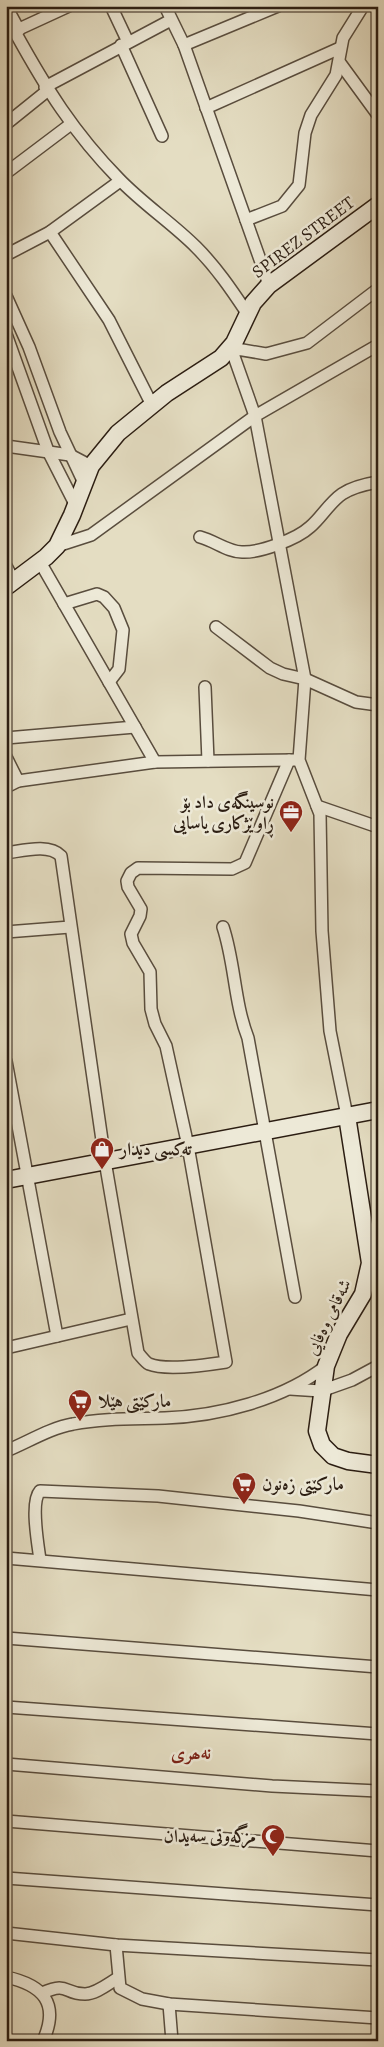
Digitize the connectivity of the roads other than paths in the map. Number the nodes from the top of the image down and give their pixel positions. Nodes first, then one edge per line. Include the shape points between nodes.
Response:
1 (6, 6) edge
2 (69, 6) edge
3 (111, 6) edge
4 (165, 6) edge
5 (278, 6) edge
6 (363, 6) edge
7 (256, 10) edge
8 (48, 11) edge
9 (172, 20) junction
10 (13, 32) edge
11 (124, 44) junction
12 (184, 45) junction
13 (340, 48) junction
14 (340, 63) junction
15 (46, 89) junction
16 (206, 108) junction
17 (378, 115) edge
18 (6, 124) edge
19 (71, 124) junction
20 (162, 136) dead end
21 (6, 173) edge
22 (120, 181) junction
23 (378, 205) edge
24 (246, 220) junction
25 (50, 232) junction
26 (6, 255) edge
27 (268, 285) junction
28 (378, 289) edge
29 (6, 296) edge
30 (247, 313) junction
31 (6, 334) edge
32 (378, 345) edge
33 (231, 348) junction
34 (152, 405) junction
35 (255, 416) junction
36 (6, 446) edge
37 (48, 451) junction
38 (70, 456) junction
39 (91, 466) junction
40 (378, 482) edge
41 (84, 483) junction
42 (76, 506) junction
43 (200, 537) dead end
44 (279, 543) junction
45 (57, 546) junction
46 (40, 562) junction
47 (6, 566) edge
48 (10, 584) edge
49 (64, 604) junction
50 (216, 627) dead end
51 (306, 679) junction
52 (109, 682) junction
53 (206, 687) dead end
54 (378, 705) edge
55 (135, 727) junction
56 (6, 738) edge
57 (6, 757) edge
58 (294, 760) junction
59 (208, 761) junction
60 (155, 762) junction
61 (18, 782) junction
62 (6, 786) edge
63 (317, 806) junction
64 (378, 827) edge
65 (6, 853) edge
66 (70, 927) junction
67 (222, 927) dead end
68 (6, 932) edge
69 (6, 1061) edge
70 (378, 1110) edge
71 (347, 1116) junction
72 (265, 1131) junction
73 (188, 1146) junction
74 (105, 1161) junction
75 (27, 1176) junction
76 (6, 1180) edge
77 (295, 1297) dead end
78 (132, 1319) junction
79 (57, 1336) junction
80 (6, 1348) edge
81 (326, 1366) junction
82 (378, 1366) edge
83 (286, 1390) junction
84 (321, 1391) junction
85 (6, 1451) edge
86 (378, 1464) edge
87 (378, 1523) edge
88 (6, 1558) edge
89 (40, 1560) junction
90 (378, 1590) edge
91 (6, 1638) edge
92 (378, 1667) edge
93 (6, 1707) edge
94 (378, 1734) edge
95 (6, 1764) edge
96 (378, 1791) edge
97 (6, 1821) edge
98 (378, 1851) edge
99 (6, 1878) edge
100 (378, 1905) edge
101 (6, 1933) edge
102 (116, 1945) junction
103 (378, 1960) edge
104 (6, 1977) edge
105 (118, 1978) junction
106 (42, 1993) junction
107 (169, 2004) junction
108 (378, 2018) edge
109 (168, 2040) edge
110 (43, 2041) edge

1 - 10 street
2 - 8 street
3 - 11 street
4 - 9 street
5 - 7 street
6 - 13 street
7 - 12 street
8 - 10 street
9 - 11 street
9 - 12 street
10 - 15 street
11 - 15 street
11 - 20 street
12 - 16 street
13 - 14 street
13 - 16 street
14 - 17 street
14 - 24 street via 326,94 311,115 305,133 299,185 282,206
15 - 18 street
15 - 19 street
16 - 24 street
19 - 21 street
19 - 22 street
22 - 25 street
22 - 30 street via 196,247 219,271
23 - 27 street, SPIREZ STREET
24 - 27 street
25 - 26 street
25 - 34 street via 109,320
27 - 30 street, SPIREZ STREET
28 - 33 street via 307,343 266,354
29 - 38 street
30 - 33 street, SPIREZ STREET
31 - 37 street
32 - 35 street
33 - 34 street, SPIREZ STREET via 222,358
33 - 35 street
34 - 39 street, SPIREZ STREET via 118,433
35 - 44 street
35 - 45 street via 91,535
36 - 37 street
37 - 38 street
37 - 42 street
38 - 39 street
38 - 41 street
39 - 41 street, SPIREZ STREET
40 - 44 street via 343,493 310,528
41 - 42 street, SPIREZ STREET
42 - 45 street, SPIREZ STREET
43 - 44 street via 214,540 232,551 244,552
44 - 51 street
45 - 46 street, SPIREZ STREET
46 - 48 street, SPIREZ STREET
46 - 49 street
47 - 48 street
49 - 52 street
49 - 52 street via 97,594 104,596 114,608 123,630 118,669
50 - 51 street via 270,668
51 - 54 street via 356,702
51 - 58 street
52 - 55 street
53 - 59 street
55 - 56 street
55 - 60 street
57 - 61 street
58 - 59 street
58 - 63 street
58 - 73 street via 245,863 232,869 138,868 127,881 141,909 131,934 133,943 150,972 151,1009 166,1046
59 - 60 street
60 - 61 street
61 - 62 street
63 - 64 street
63 - 71 street via 320,814 322,931 330,1031
65 - 66 street via 56,850 61,856
66 - 68 street
66 - 74 street
67 - 72 street via 231,951 241,1019 248,1038
69 - 75 street
70 - 71 street
71 - 72 street
71 - 81 street, شەقامی وەفایی via 370,1263 363,1294 339,1334
72 - 73 street
72 - 77 street
73 - 74 street
73 - 78 street via 226,1362 198,1366 148,1364 138,1353
74 - 75 street
74 - 78 street
75 - 76 street
75 - 79 street
78 - 79 street
79 - 80 street
81 - 83 street
81 - 84 street, شەقامی وەفایی
82 - 84 street
83 - 84 street
83 - 85 street via 210,1414 72,1424
84 - 86 street, شەقامی وەفایی via 316,1423 322,1446 340,1459
87 - 89 street via 158,1496 40,1491 35,1507
88 - 89 street
89 - 90 street
91 - 92 street
93 - 94 street
95 - 96 street via 272,1786
97 - 98 street
99 - 100 street
101 - 102 street
102 - 103 street
102 - 105 street
104 - 106 street via 37,1988
105 - 106 street via 93,1993 55,1987
105 - 107 street via 120,1988 128,1993
106 - 110 street via 49,2014
107 - 108 street
107 - 109 street

